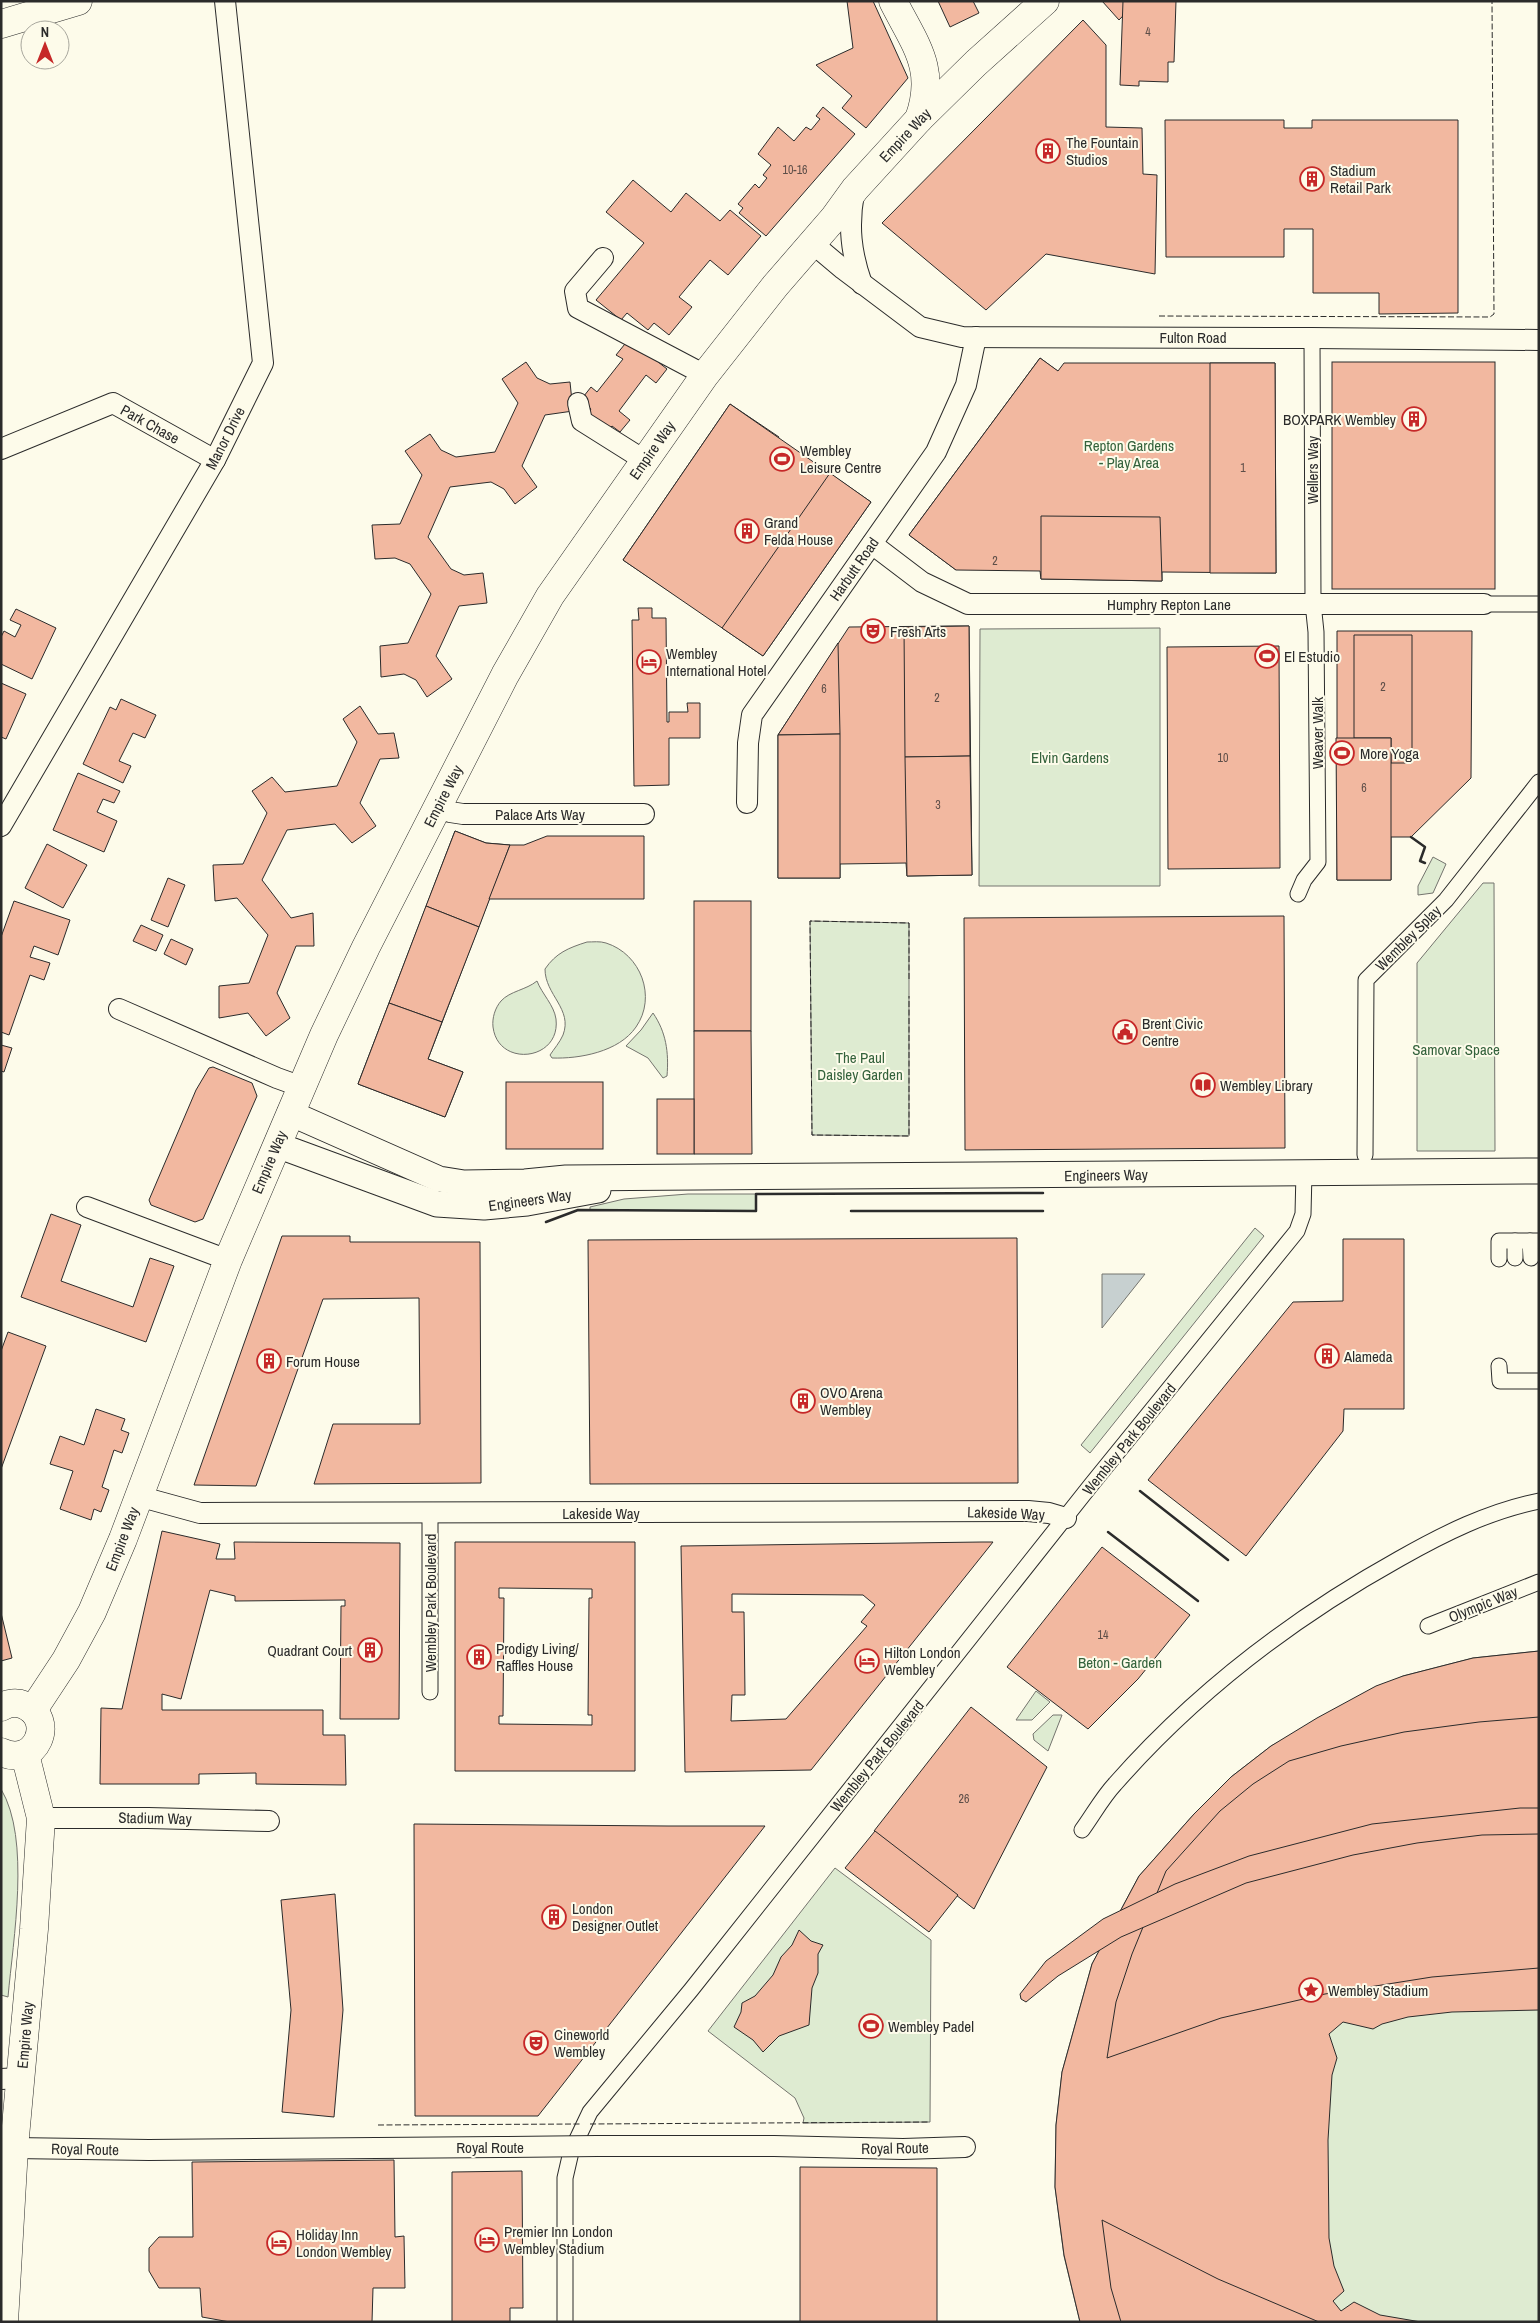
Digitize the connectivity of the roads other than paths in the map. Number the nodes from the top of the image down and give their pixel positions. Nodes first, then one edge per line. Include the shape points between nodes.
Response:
1 (78, 1) edge
2 (225, 1) edge
3 (893, 1) edge
4 (1045, 1) edge
5 (1, 24) edge
6 (915, 45) junction
7 (976, 63) junction
8 (919, 119) junction
9 (855, 189) junction
10 (812, 243) junction
11 (603, 258) dead end
12 (862, 284) junction
13 (976, 337) junction
14 (1312, 338) junction
15 (1539, 340) edge
16 (705, 375) junction
17 (578, 403) dead end
18 (1, 449) edge
19 (214, 460) junction
20 (644, 460) junction
21 (872, 544) junction
22 (1313, 603) junction
23 (1484, 604) joint
24 (1539, 604) edge
25 (1539, 782) edge
26 (747, 803) dead end
27 (439, 804) junction
28 (644, 814) dead end
29 (1, 826) edge
30 (1298, 894) dead end
31 (119, 1009) dead end
32 (302, 1087) junction
33 (290, 1114) junction
34 (277, 1145) junction
35 (1365, 1155) dead end
36 (1539, 1171) edge
37 (1304, 1172) junction
38 (672, 1178) junction
39 (88, 1207) dead end
40 (1528, 1240) edge
41 (1523, 1258) dead end
42 (1499, 1259) dead end
43 (228, 1260) junction
44 (1499, 1366) dead end
45 (1526, 1375) edge
46 (138, 1496) junction
47 (1539, 1501) edge
48 (430, 1513) junction
49 (1066, 1518) junction
50 (1539, 1581) edge
51 (1501, 1594) dead end
52 (1428, 1626) dead end
53 (430, 1692) dead end
54 (1, 1707) edge
55 (33, 1710) junction
56 (13, 1753) edge
57 (41, 1818) junction
58 (269, 1821) dead end
59 (1082, 1830) dead end
60 (11, 2079) edge
61 (965, 2147) dead end
62 (14, 2148) junction
63 (4, 2320) edge
64 (565, 2322) edge

1 - 5 main road
2 - 19 street, Manor Drive via 263,363
3 - 6 main road
4 - 7 main road, Empire Way
6 - 7 main road via 942,63
6 - 8 main road via 923,58 927,88
7 - 8 main road, Empire Way
8 - 9 main road, Empire Way
9 - 10 main road, Empire Way
9 - 12 street via 851,247
10 - 12 street, Fulton Road
10 - 16 main road, Empire Way
11 - 16 street via 575,291 578,308
12 - 13 street, Fulton Road via 920,327
13 - 14 street, Fulton Road
13 - 21 street, Harbutt Road via 966,385 936,452
14 - 15 street, Fulton Road
14 - 22 street, Wellers Way
16 - 20 main road, Empire Way
17 - 20 street via 582,422
18 - 19 street, Park Chase via 113,403
19 - 29 street, Manor Drive
20 - 27 main road, Empire Way via 550,596 505,675
21 - 22 street, Humphry Repton Lane via 922,582 968,604
21 - 26 street, Harbutt Road via 752,715
22 - 23 street, Humphry Repton Lane
22 - 30 street, Weaver Walk via 1318,862
23 - 24 street
25 - 35 street, Wembley Splay via 1446,900 1366,980
27 - 28 street, Palace Arts Way via 450,812 462,814
27 - 32 main road, Empire Way via 366,947
31 - 32 street
32 - 33 main road, Empire Way
33 - 34 main road, Empire Way
33 - 38 street, Engineers Way via 412,1169 464,1183 566,1178
34 - 38 street, Engineers Way via 437,1204 484,1207 527,1204
34 - 43 main road, Empire Way
36 - 37 street, Engineers Way
37 - 38 street, Engineers Way
37 - 49 street, Wembley Park Boulevard via 1303,1214 1297,1231
39 - 43 street
40 - 41 street
40 - 42 street via 1499,1240
43 - 46 main road, Empire Way
44 - 45 street via 1500,1381
46 - 48 street, Lakeside Way via 200,1513
46 - 55 main road, Empire Way via 92,1612
47 - 59 street via 1491,1514 1422,1546 1364,1578 1288,1628 1169,1728 1114,1785
48 - 49 street, Lakeside Way via 1028,1511
48 - 53 street, Wembley Park Boulevard
49 - 64 street, Wembley Park Boulevard via 590,2112 571,2152 565,2178
50 - 51 street, Olympic Way
50 - 52 street, Olympic Way
54 - 55 main road via 19,1703
55 - 56 main road, Empire Way via 41,1725 38,1742
56 - 57 main road, Empire Way
57 - 58 street, Stadium Way
57 - 60 main road, Empire Way via 34,1929
60 - 62 main road, Empire Way
61 - 62 street, Royal Route, bridge
62 - 63 main road, Empire Way

